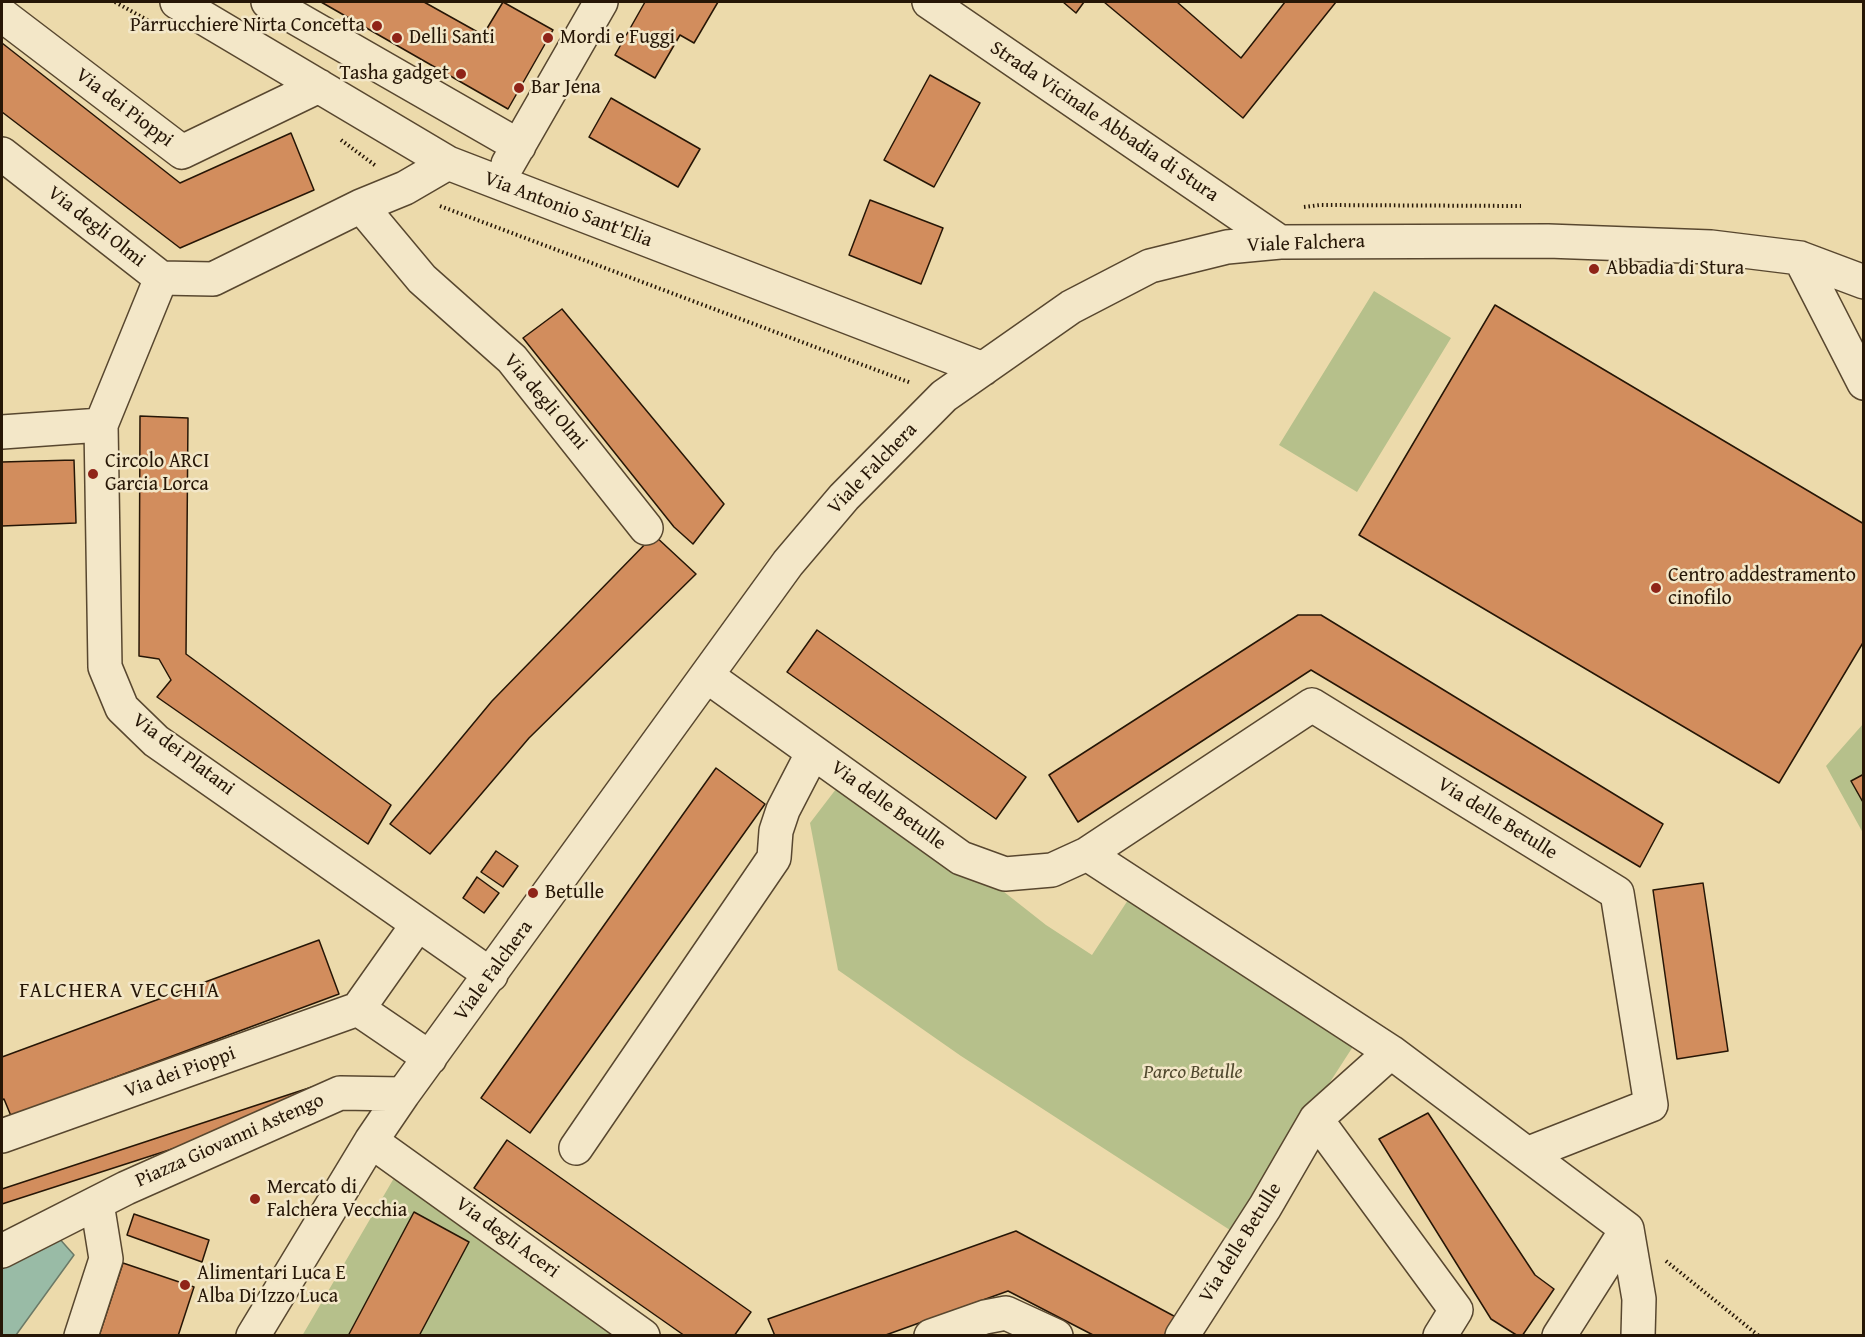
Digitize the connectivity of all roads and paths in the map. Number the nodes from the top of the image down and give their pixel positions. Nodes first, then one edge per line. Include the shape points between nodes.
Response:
1 (177, 2) edge
2 (268, 2) edge
3 (601, 2) edge
4 (929, 2) edge
5 (2, 15) edge
6 (319, 86) junction
7 (340, 139) dead end
8 (519, 146) junction
9 (2, 154) edge
10 (448, 163) junction
11 (384, 172) dead end
12 (497, 184) junction
13 (437, 205) dead end
14 (361, 206) junction
15 (1280, 242) junction
16 (1800, 258) junction
17 (161, 278) junction
18 (1863, 282) edge
19 (983, 369) junction
20 (1863, 383) edge
21 (914, 384) dead end
22 (101, 425) junction
23 (2, 432) edge
24 (646, 528) dead end
25 (707, 676) junction
26 (813, 752) junction
27 (1087, 854) junction
28 (418, 924) junction
29 (491, 975) junction
30 (358, 1009) junction
31 (1390, 1052) junction
32 (430, 1058) junction
33 (403, 1094) junction
34 (1316, 1119) junction
35 (2, 1136) edge
36 (371, 1141) junction
37 (576, 1148) dead end
38 (1528, 1153) junction
39 (97, 1203) junction
40 (1627, 1229) junction
41 (2, 1251) edge
42 (81, 1335) edge
43 (254, 1335) edge
44 (643, 1335) edge
45 (932, 1335) edge
46 (1056, 1335) edge
47 (1182, 1335) edge
48 (1440, 1335) edge
49 (1558, 1335) edge
50 (1638, 1335) edge
51 (1759, 1335) edge

1 - 6 street, Via Antonio Sant'Elia
2 - 8 street
3 - 8 street
4 - 15 street, Strada Vicinale Abbadia di Stura
5 - 6 street, Via dei Pioppi via 182,152
6 - 10 street, Via Antonio Sant'Elia
7 - 11 path
8 - 12 street
9 - 17 street, Via degli Olmi
10 - 12 street, Via Antonio Sant'Elia
10 - 14 street, Via degli Olmi via 405,188
12 - 19 street, Via Antonio Sant'Elia
13 - 21 path
14 - 17 street, Via degli Olmi via 213,279
14 - 24 street, Via degli Olmi via 422,279 512,359
15 - 16 street, Viale Falchera via 1582,242 1711,247
15 - 19 street, Viale Falchera via 1227,247 1150,266 1071,307
16 - 18 street, Viale Falchera
16 - 20 street
17 - 22 street, Via dei Platani
19 - 25 street, Viale Falchera via 944,396 844,496 788,563
22 - 23 street
22 - 28 street, Via dei Platani via 105,667 122,708 156,741
25 - 26 street, Via delle Betulle
25 - 29 street, Viale Falchera
26 - 27 street, Via delle Betulle via 961,858 1005,874 1052,870
26 - 37 street via 783,810 776,831 774,858
27 - 31 street
27 - 38 street, Via delle Betulle via 1312,705 1617,893 1651,1105
28 - 29 street, Via dei Platani
28 - 30 street
29 - 32 street, Viale Falchera
30 - 32 street
30 - 35 street, Via dei Pioppi
31 - 34 street, Via delle Betulle
31 - 38 street
32 - 33 street, Viale Falchera
33 - 36 street, Viale Falchera
33 - 39 street, Piazza Giovanni Astengo via 340,1093
34 - 47 street, Via delle Betulle via 1265,1207
34 - 48 street via 1456,1310
36 - 43 street, Viale Falchera
36 - 44 street, Via degli Aceri
38 - 40 street
39 - 41 street, Piazza Giovanni Astengo
39 - 42 street via 106,1259
40 - 49 street
40 - 50 street via 1638,1299
40 - 51 path
45 - 46 street via 1006,1313

